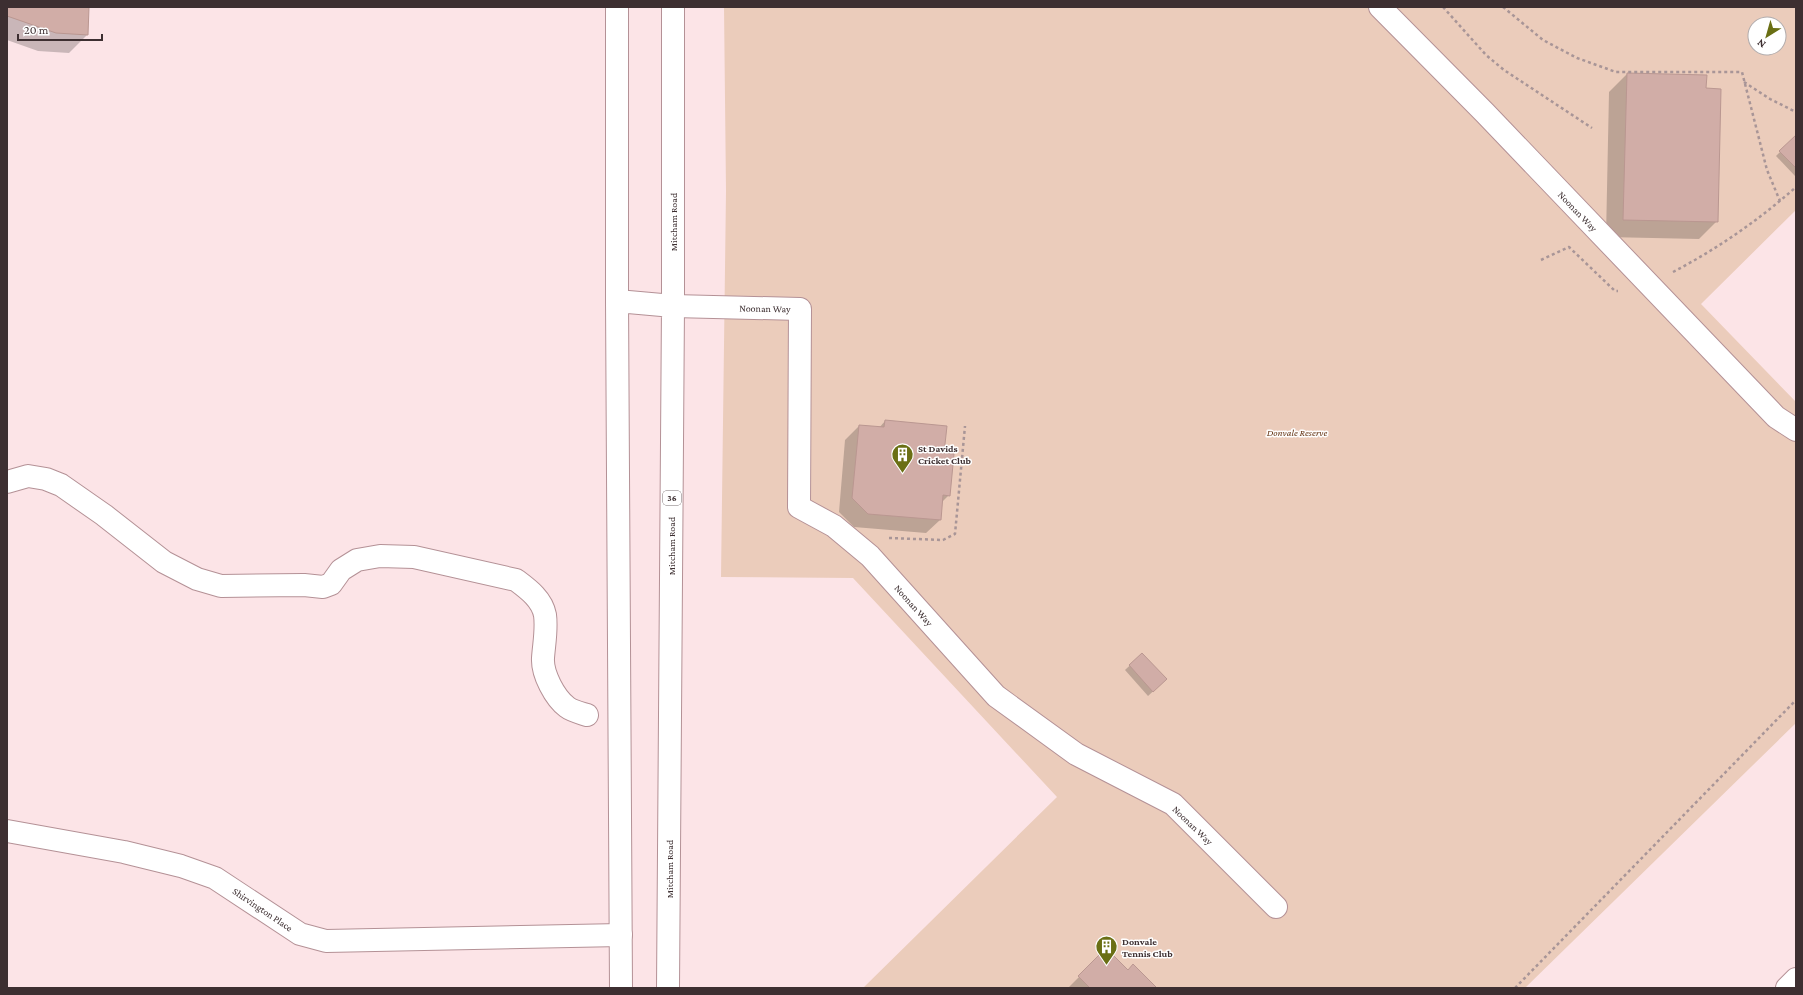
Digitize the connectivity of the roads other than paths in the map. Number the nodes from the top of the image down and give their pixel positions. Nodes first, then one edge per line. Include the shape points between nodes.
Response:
1 (617, 7) edge
2 (673, 7) edge
3 (1380, 7) edge
4 (616, 301) junction
5 (673, 306) junction
6 (1776, 417) junction
7 (1796, 430) edge
8 (1796, 447) edge
9 (7, 482) edge
10 (587, 715) dead end
11 (7, 830) edge
12 (1276, 906) dead end
13 (621, 935) junction
14 (1796, 979) edge
15 (621, 988) edge
16 (668, 988) edge
17 (1787, 988) edge

1 - 4 main road
2 - 5 main road, Mitcham Road / 36
3 - 6 main road, Noonan Way
4 - 5 main road
4 - 13 main road
5 - 12 main road, Noonan Way via 800,309 800,507 834,526 870,556 996,696 1076,754 1173,804
5 - 16 main road, Mitcham Road / 36
6 - 7 main road, Noonan Way
6 - 8 main road, Noonan Way
9 - 10 main road via 28,476 61,485 164,562 197,579 221,586 323,587 331,584 341,570 357,560 380,556 414,557 516,580 530,590 545,614 546,638 543,661 550,685 568,708
11 - 13 main road, Shirvington Place via 124,852 181,866 215,878 300,934 326,941
13 - 15 main road
14 - 17 main road

